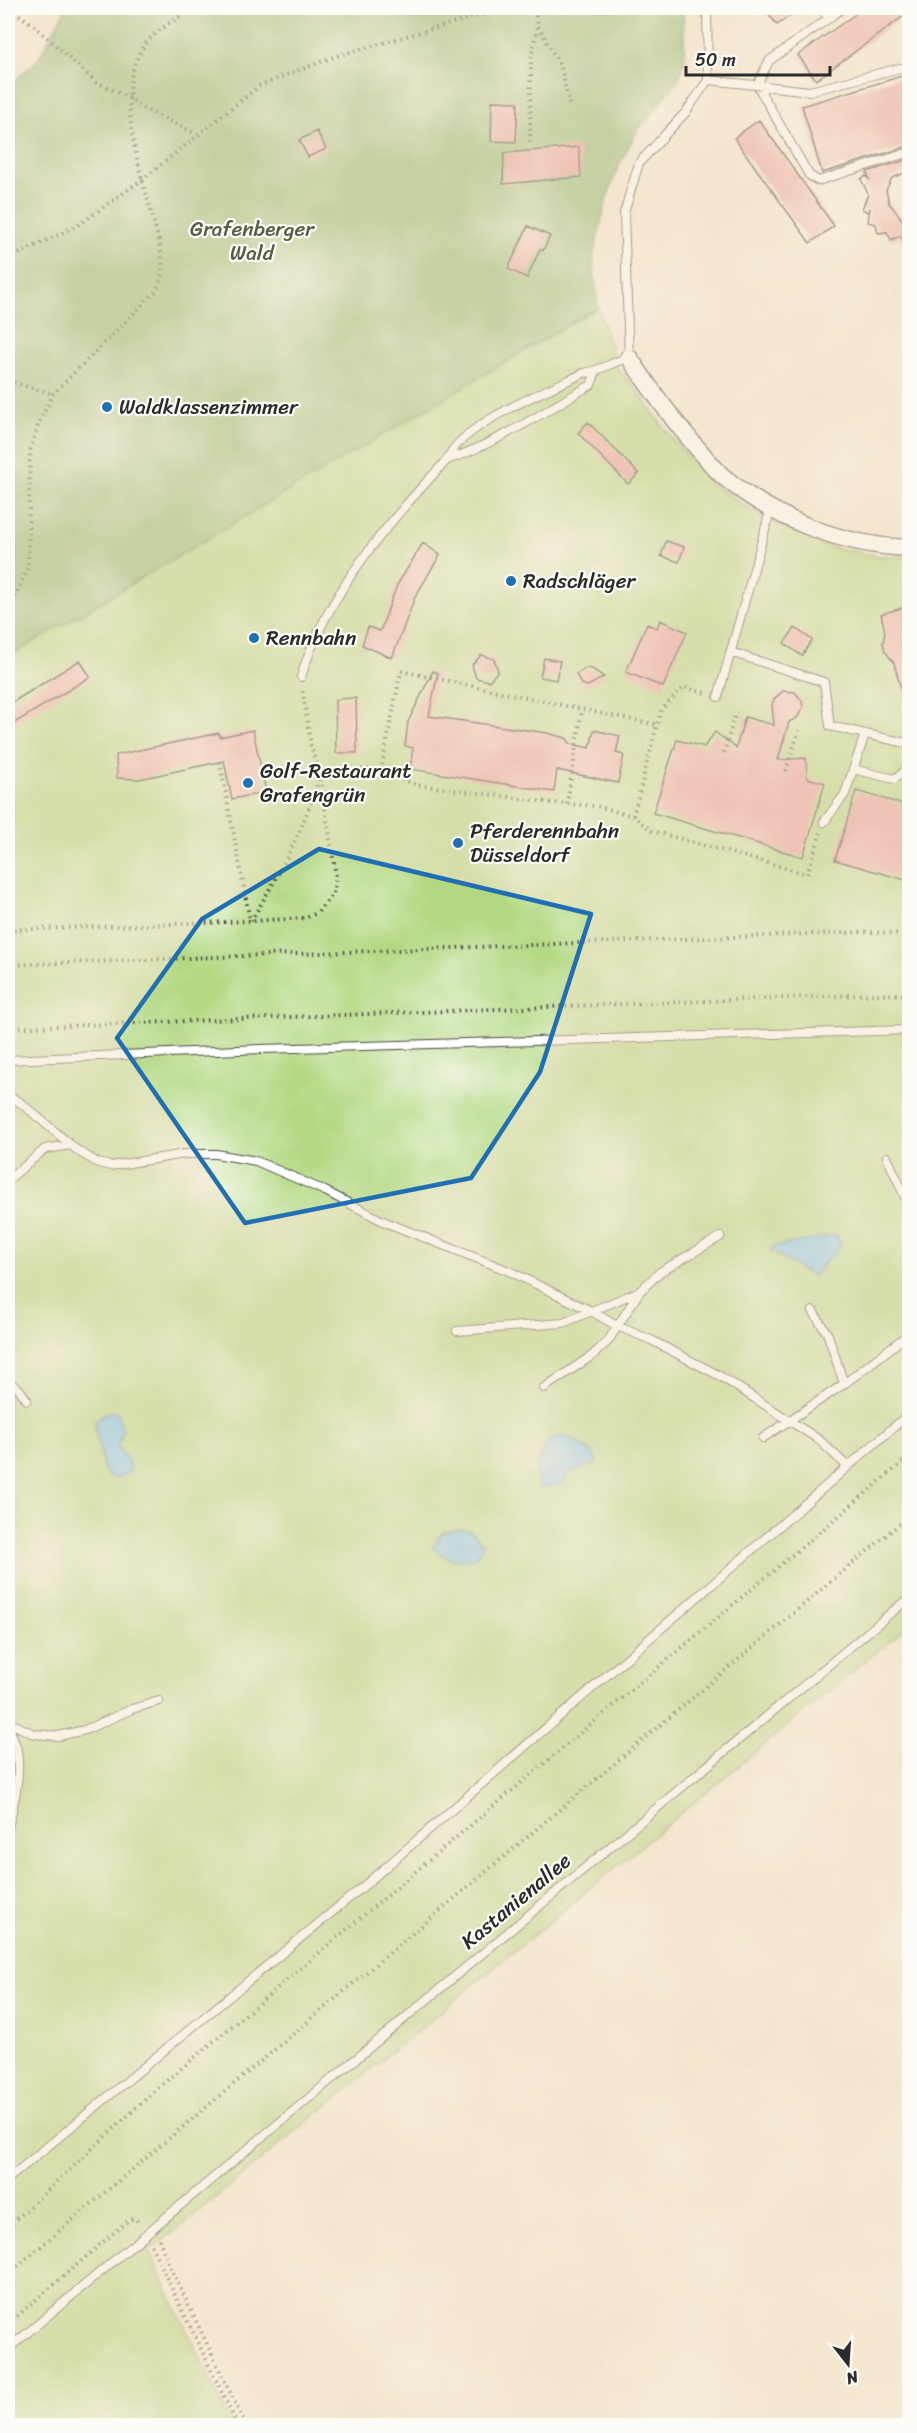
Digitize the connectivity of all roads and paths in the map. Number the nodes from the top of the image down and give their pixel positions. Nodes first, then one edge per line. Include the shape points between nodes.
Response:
1 (9, 8) edge
2 (194, 8) edge
3 (478, 8) edge
4 (506, 8) edge
5 (534, 8) edge
6 (707, 8) edge
7 (820, 8) edge
8 (843, 8) edge
9 (481, 14) junction
10 (829, 18) junction
11 (538, 25) junction
12 (900, 68) dead end
13 (708, 80) junction
14 (757, 85) junction
15 (130, 98) junction
16 (570, 107) dead end
17 (197, 134) junction
18 (530, 142) dead end
19 (909, 152) edge
20 (143, 179) junction
21 (8, 260) edge
22 (629, 357) junction
23 (596, 371) junction
24 (8, 381) edge
25 (53, 394) junction
26 (447, 460) junction
27 (771, 508) junction
28 (909, 548) edge
29 (8, 614) edge
30 (730, 652) junction
31 (301, 677) joint
32 (718, 696) joint
33 (582, 710) junction
34 (736, 712) dead end
35 (657, 725) junction
36 (799, 730) dead end
37 (865, 734) junction
38 (909, 744) edge
39 (724, 753) dead end
40 (220, 762) dead end
41 (909, 765) edge
42 (853, 769) junction
43 (381, 771) junction
44 (786, 771) dead end
45 (320, 775) junction
46 (567, 804) junction
47 (633, 816) junction
48 (824, 822) joint
49 (251, 921) junction
50 (8, 930) edge
51 (909, 934) edge
52 (8, 965) edge
53 (909, 995) edge
54 (8, 1028) edge
55 (909, 1030) edge
56 (8, 1060) edge
57 (8, 1095) edge
58 (71, 1145) junction
59 (887, 1157) dead end
60 (8, 1180) edge
61 (909, 1208) edge
62 (720, 1237) dead end
63 (640, 1291) junction
64 (591, 1311) junction
65 (813, 1311) dead end
66 (617, 1326) junction
67 (457, 1331) dead end
68 (909, 1333) edge
69 (8, 1382) edge
70 (844, 1384) junction
71 (544, 1388) dead end
72 (27, 1400) dead end
73 (909, 1413) edge
74 (789, 1419) junction
75 (764, 1438) dead end
76 (909, 1456) edge
77 (847, 1466) junction
78 (909, 1515) edge
79 (909, 1597) edge
80 (159, 1701) dead end
81 (8, 1722) edge
82 (8, 1827) edge
83 (8, 2180) edge
84 (8, 2227) edge
85 (146, 2234) junction
86 (8, 2274) edge
87 (8, 2324) edge
88 (8, 2349) edge
89 (238, 2426) edge
90 (246, 2426) edge

1 - 15 path via 96,82
2 - 15 path via 144,46 133,69
3 - 9 path
4 - 9 path
5 - 11 path
6 - 13 lane
7 - 10 lane
8 - 10 lane
9 - 17 path via 333,57 259,86
10 - 14 lane via 769,62
11 - 16 path via 561,67
11 - 18 path via 531,58
12 - 14 lane via 810,91
13 - 14 lane
13 - 22 lane via 686,112 639,163 624,213
14 - 19 lane via 809,175 818,181
15 - 17 path via 144,109
15 - 20 path via 132,138
17 - 20 path
20 - 21 path via 80,224
20 - 25 path via 163,256 161,281 155,292
22 - 23 lane
22 - 27 street via 662,406 724,477
23 - 26 lane via 591,385 493,440
23 - 26 lane via 584,373 484,422 451,449
24 - 25 path
25 - 29 path via 30,451 28,567
26 - 31 lane via 398,512 341,590 318,630
27 - 28 street via 797,523 849,541
27 - 30 lane
30 - 32 lane
30 - 37 lane via 824,682 830,726
31 - 45 path via 311,746
32 - 35 path via 684,687 661,710
33 - 35 path
33 - 43 path via 401,671
33 - 46 path
34 - 39 path
35 - 47 path
36 - 44 path
37 - 38 lane
37 - 42 lane
40 - 49 path
41 - 42 lane via 894,778
42 - 48 lane via 845,794
43 - 45 path via 353,769
43 - 46 path via 417,785
45 - 49 path via 298,838
45 - 49 path via 334,858 333,894 306,918
46 - 47 path via 596,806
47 - 48 path via 652,831 807,874
49 - 50 path
51 - 52 path via 866,932
53 - 54 path
55 - 56 lane
57 - 58 lane
58 - 60 lane via 45,1149
58 - 64 lane via 98,1163 111,1166 185,1154 216,1154 255,1161 385,1222 509,1271
59 - 61 lane
62 - 63 lane via 660,1272
63 - 64 lane
63 - 66 lane
64 - 66 lane
64 - 67 lane via 563,1323
65 - 70 lane via 828,1335
66 - 71 lane via 593,1355
66 - 74 lane via 720,1376
68 - 70 lane
69 - 72 lane
70 - 74 lane
73 - 77 lane
74 - 75 lane
74 - 77 lane
76 - 84 path via 151,2094
77 - 83 lane via 365,1885
78 - 86 path
79 - 85 lane, Kastanienallee
80 - 81 lane via 86,1730 58,1736 34,1734
81 - 82 lane via 17,1749 14,1803
85 - 87 path via 136,2219 130,2220
85 - 88 lane, Kastanienallee
85 - 89 path
85 - 90 path via 159,2239

